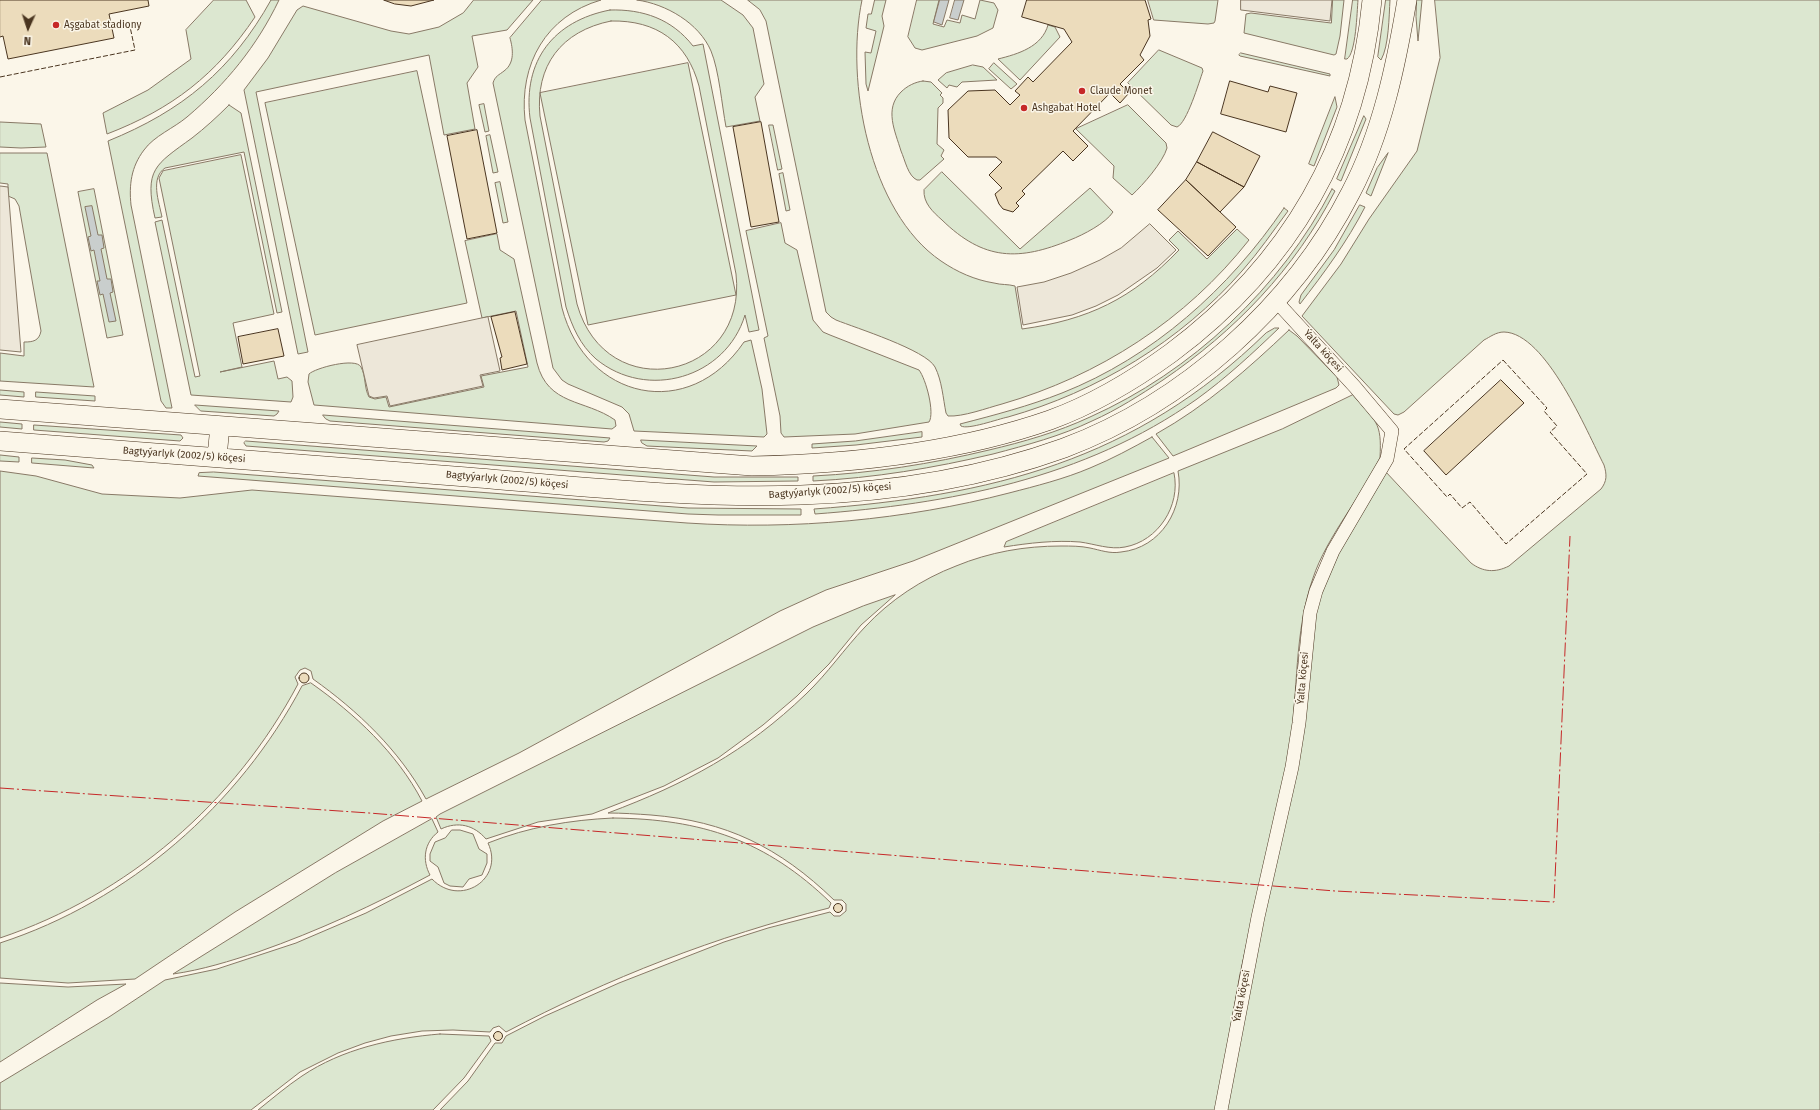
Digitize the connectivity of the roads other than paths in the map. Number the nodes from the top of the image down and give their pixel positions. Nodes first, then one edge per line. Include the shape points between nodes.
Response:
1 (1372, 0) edge
2 (1407, 0) edge
3 (1276, 301) junction
4 (0, 409) edge
5 (220, 426) junction
6 (0, 441) edge
7 (217, 457) junction
8 (1221, 1110) edge

1 - 5 street via 1360,74 1336,149 1310,201 1280,246 1238,295 1184,343 1135,378 1101,398 1051,420 991,437 906,454 859,460 752,466
2 - 3 street, Bagtyýarlyk (2002/5) köçesi via 1398,53 1375,135 1364,164 1326,237
3 - 7 street, Bagtyýarlyk (2002/5) köçesi via 1232,345 1202,369 1147,408 1116,425 1066,447 1032,458 953,478 913,485 806,495 750,496 615,489
3 - 8 street, Ýalta köçesi via 1392,431 1387,459 1333,551 1316,591 1310,613 1292,766 1258,917
4 - 5 street
5 - 7 street
6 - 7 street, Bagtyýarlyk (2002/5) köçesi

